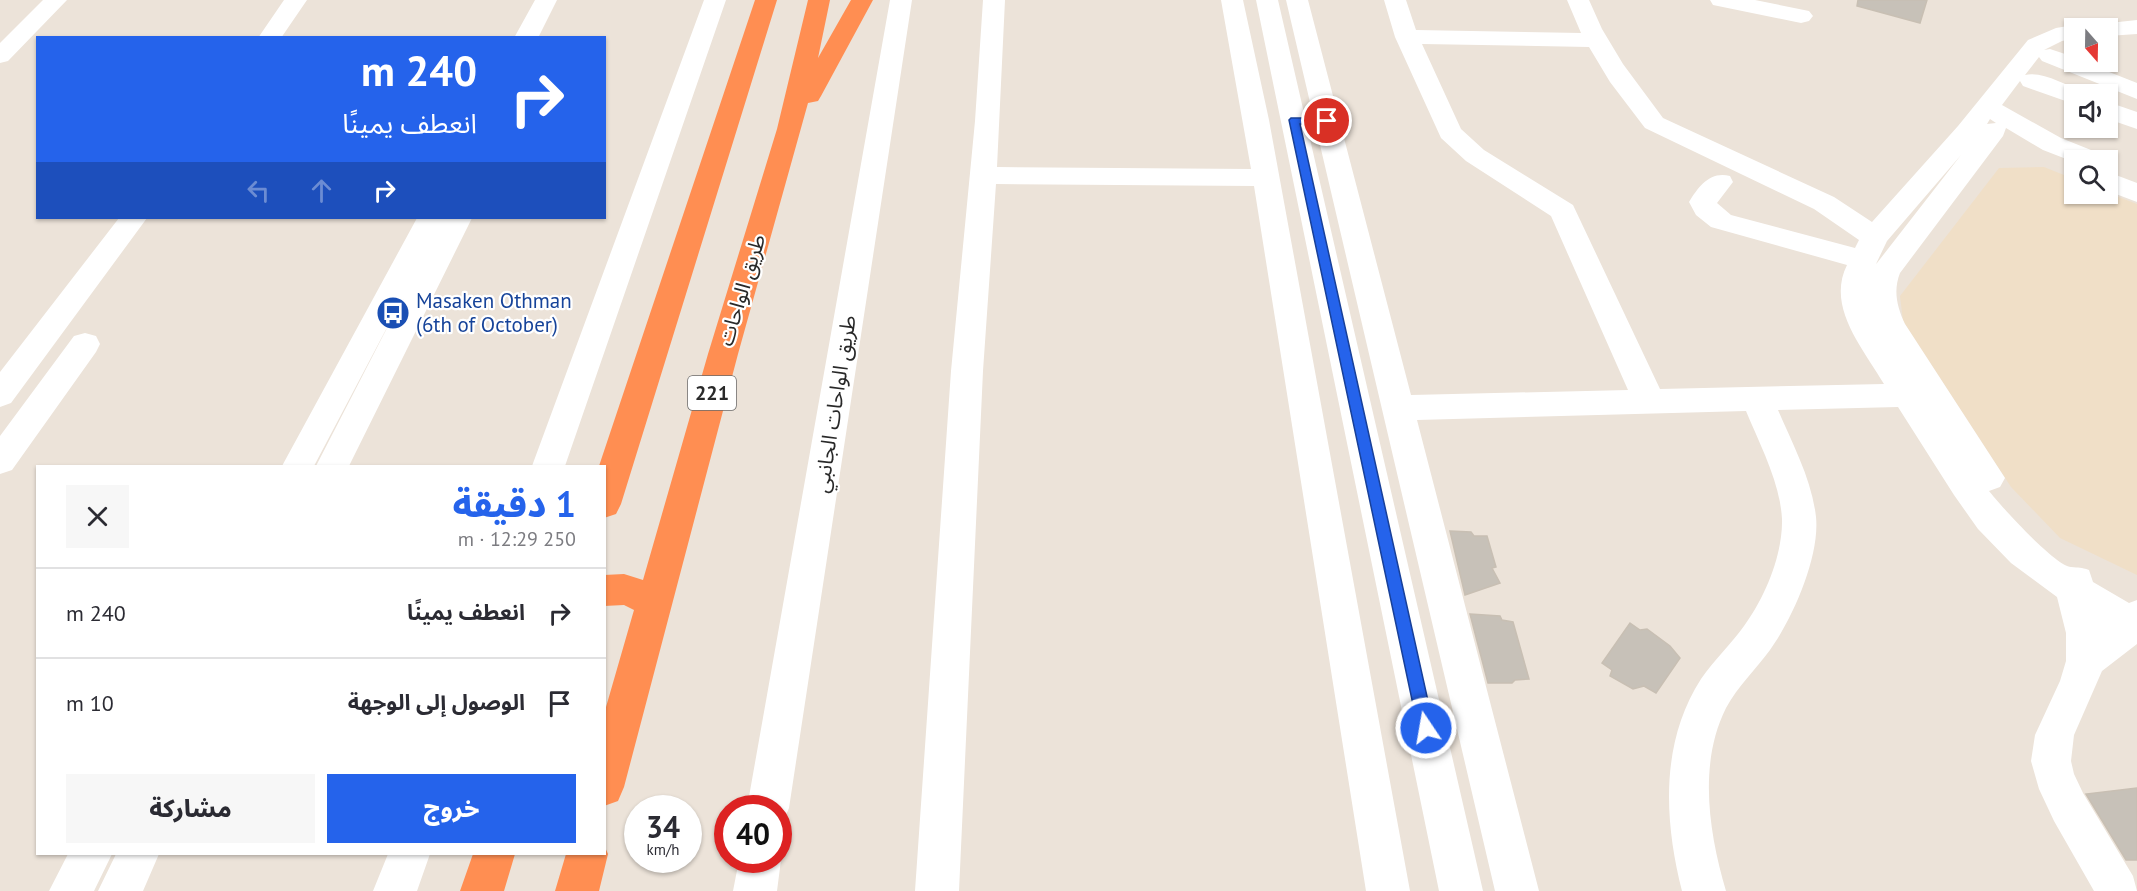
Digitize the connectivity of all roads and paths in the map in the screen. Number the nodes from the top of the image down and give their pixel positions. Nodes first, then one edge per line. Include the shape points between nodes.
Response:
1 (56, 0) edge
2 (296, 0) edge
3 (546, 0) edge
4 (567, 0) edge
5 (715, 0) edge
6 (766, 0) edge
7 (819, 0) edge
8 (861, 0) edge
9 (901, 0) edge
10 (994, 0) edge
11 (1232, 0) edge
12 (1268, 0) edge
13 (1297, 0) edge
14 (1395, 0) edge
15 (1578, 0) edge
16 (1721, 0) edge
17 (1801, 16) dead end
18 (2137, 27) edge
19 (2118, 28) edge
20 (2064, 34) edge
21 (270, 36) edge
22 (527, 36) edge
23 (549, 36) edge
24 (2137, 37) edge
25 (1407, 38) junction
26 (2118, 38) edge
27 (1598, 40) junction
28 (2062, 49) edge
29 (0, 56) edge
30 (2032, 81) junction
31 (2137, 92) edge
32 (2064, 93) edge
33 (1996, 111) junction
34 (2118, 114) edge
35 (1294, 120) junction
36 (1327, 121) junction
37 (2137, 121) edge
38 (790, 129) junction
39 (1977, 135) junction
40 (2067, 150) edge
41 (2064, 163) edge
42 (2118, 171) edge
43 (984, 175) junction
44 (1266, 178) junction
45 (2137, 179) edge
46 (1720, 182) dead end
47 (2118, 185) edge
48 (2137, 193) edge
49 (1824, 203) junction
50 (1896, 210) junction
51 (132, 219) edge
52 (430, 219) edge
53 (457, 219) edge
54 (1923, 222) junction
55 (1868, 248) junction
56 (85, 344) dead end
57 (1905, 394) junction
58 (0, 395) edge
59 (1756, 398) junction
60 (1649, 401) junction
61 (1396, 408) junction
62 (0, 461) edge
63 (299, 465) edge
64 (334, 465) edge
65 (548, 465) edge
66 (606, 498) edge
67 (2077, 580) junction
68 (606, 591) edge
69 (654, 604) junction
70 (2137, 617) edge
71 (2085, 661) junction
72 (606, 780) edge
73 (770, 795) edge
74 (90, 855) edge
75 (138, 855) edge
76 (409, 855) edge
77 (494, 855) edge
78 (587, 855) edge
79 (758, 873) edge
80 (71, 891) edge
81 (120, 891) edge
82 (395, 891) edge
83 (482, 891) edge
84 (577, 891) edge
85 (755, 891) edge
86 (937, 891) edge
87 (1388, 891) edge
88 (1461, 891) edge
89 (1517, 891) edge
90 (1704, 891) edge
91 (2118, 891) edge

1 - 29 street
2 - 21 street
3 - 22 street
4 - 23 street
5 - 65 street
6 - 66 highway
7 - 38 highway, طريق الواحات / 221
8 - 38 highway
9 - 73 street, طريق الواحات الجانبي
10 - 43 street
11 - 44 street
12 - 35 street
13 - 36 street
14 - 25 street
15 - 27 street
16 - 17 street
18 - 19 street
20 - 33 street via 2036,45
24 - 26 street
25 - 27 street
25 - 60 street via 1436,106 1460,145 1563,211
27 - 49 street via 1654,123
28 - 30 street
28 - 31 street
30 - 32 street
30 - 33 street
33 - 39 street
33 - 40 street
34 - 37 street
35 - 36 street
35 - 88 street
36 - 61 street
38 - 69 highway, طريق الواحات / 221
39 - 41 street
39 - 50 street
39 - 54 street
42 - 45 street
43 - 44 street
43 - 86 street via 967,371
44 - 87 street
46 - 55 street via 1703,202 1721,221
47 - 48 street
49 - 50 street
49 - 55 street
50 - 54 street
50 - 55 street
51 - 58 street
52 - 63 street
53 - 64 street
54 - 67 street via 1881,282 1883,311 2002,499 2051,547
55 - 57 street via 1855,278 1858,315
56 - 62 street
57 - 59 street
57 - 67 street via 1985,513 2031,558
59 - 60 street
59 - 90 street via 1793,487 1799,521 1779,601 1758,637 1711,699 1696,734 1689,774 1689,819
60 - 61 street
61 - 89 street
67 - 70 street
67 - 71 street
68 - 69 highway via 635,591
69 - 72 highway, طريق الواحات / 221
70 - 71 street
71 - 91 street via 2051,743 2051,763 2057,784
74 - 80 street
75 - 81 street
76 - 82 street
77 - 83 highway
78 - 84 highway
79 - 85 street

